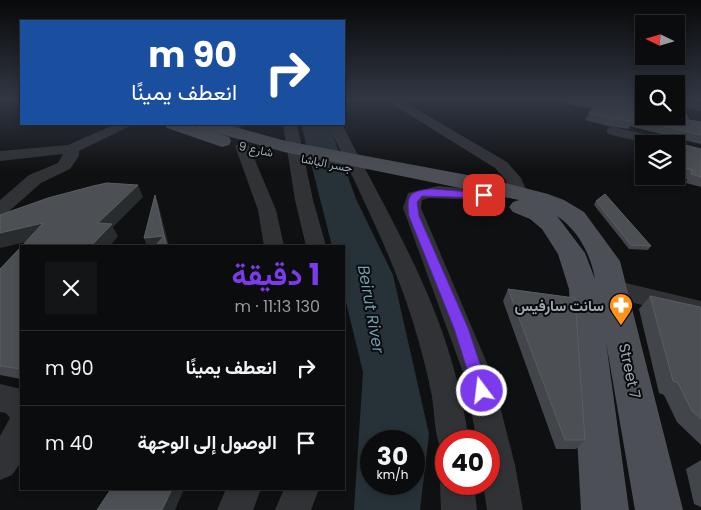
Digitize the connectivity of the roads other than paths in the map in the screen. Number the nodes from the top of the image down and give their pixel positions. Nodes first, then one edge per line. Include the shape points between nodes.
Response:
1 (429, 123) edge
2 (125, 125) edge
3 (176, 125) edge
4 (214, 125) edge
5 (290, 125) edge
6 (335, 125) edge
7 (231, 127) edge
8 (613, 131) dead end
9 (635, 136) edge
10 (242, 146) junction
11 (71, 149) junction
12 (283, 150) junction
13 (482, 154) junction
14 (0, 156) edge
15 (371, 166) joint
16 (489, 191) junction
17 (518, 192) junction
18 (0, 209) edge
19 (274, 245) edge
20 (316, 245) edge
21 (613, 289) junction
22 (701, 311) edge
23 (0, 398) edge
24 (20, 407) edge
25 (452, 430) edge
26 (20, 431) edge
27 (0, 464) edge
28 (243, 490) edge
29 (301, 490) edge
30 (457, 495) edge
31 (235, 510) edge
32 (293, 510) edge
33 (458, 510) edge
34 (505, 510) edge
35 (605, 510) edge
36 (659, 510) edge

1 - 13 street
2 - 11 street
3 - 10 main road, شارع 9
4 - 7 main road
5 - 20 street
6 - 25 street via 400,258 428,329 447,394
7 - 12 main road
8 - 9 street
10 - 12 main road, شارع 9
10 - 19 street via 267,210
11 - 14 street
11 - 18 street via 64,166 35,179
12 - 15 main road, جسر الباشا
13 - 16 street via 498,178
13 - 17 street via 508,171
15 - 16 main road, Street 7
16 - 17 main road, Street 7
16 - 34 street via 419,193 414,196 412,208 478,374
16 - 35 main road, Street 7 via 539,214 551,224 571,253 584,289
17 - 21 main road, Street 7 via 556,205 574,218 602,254
21 - 22 street
21 - 36 main road, Street 7
23 - 24 street via 14,400
26 - 27 street
28 - 31 street
29 - 32 street
30 - 33 street

